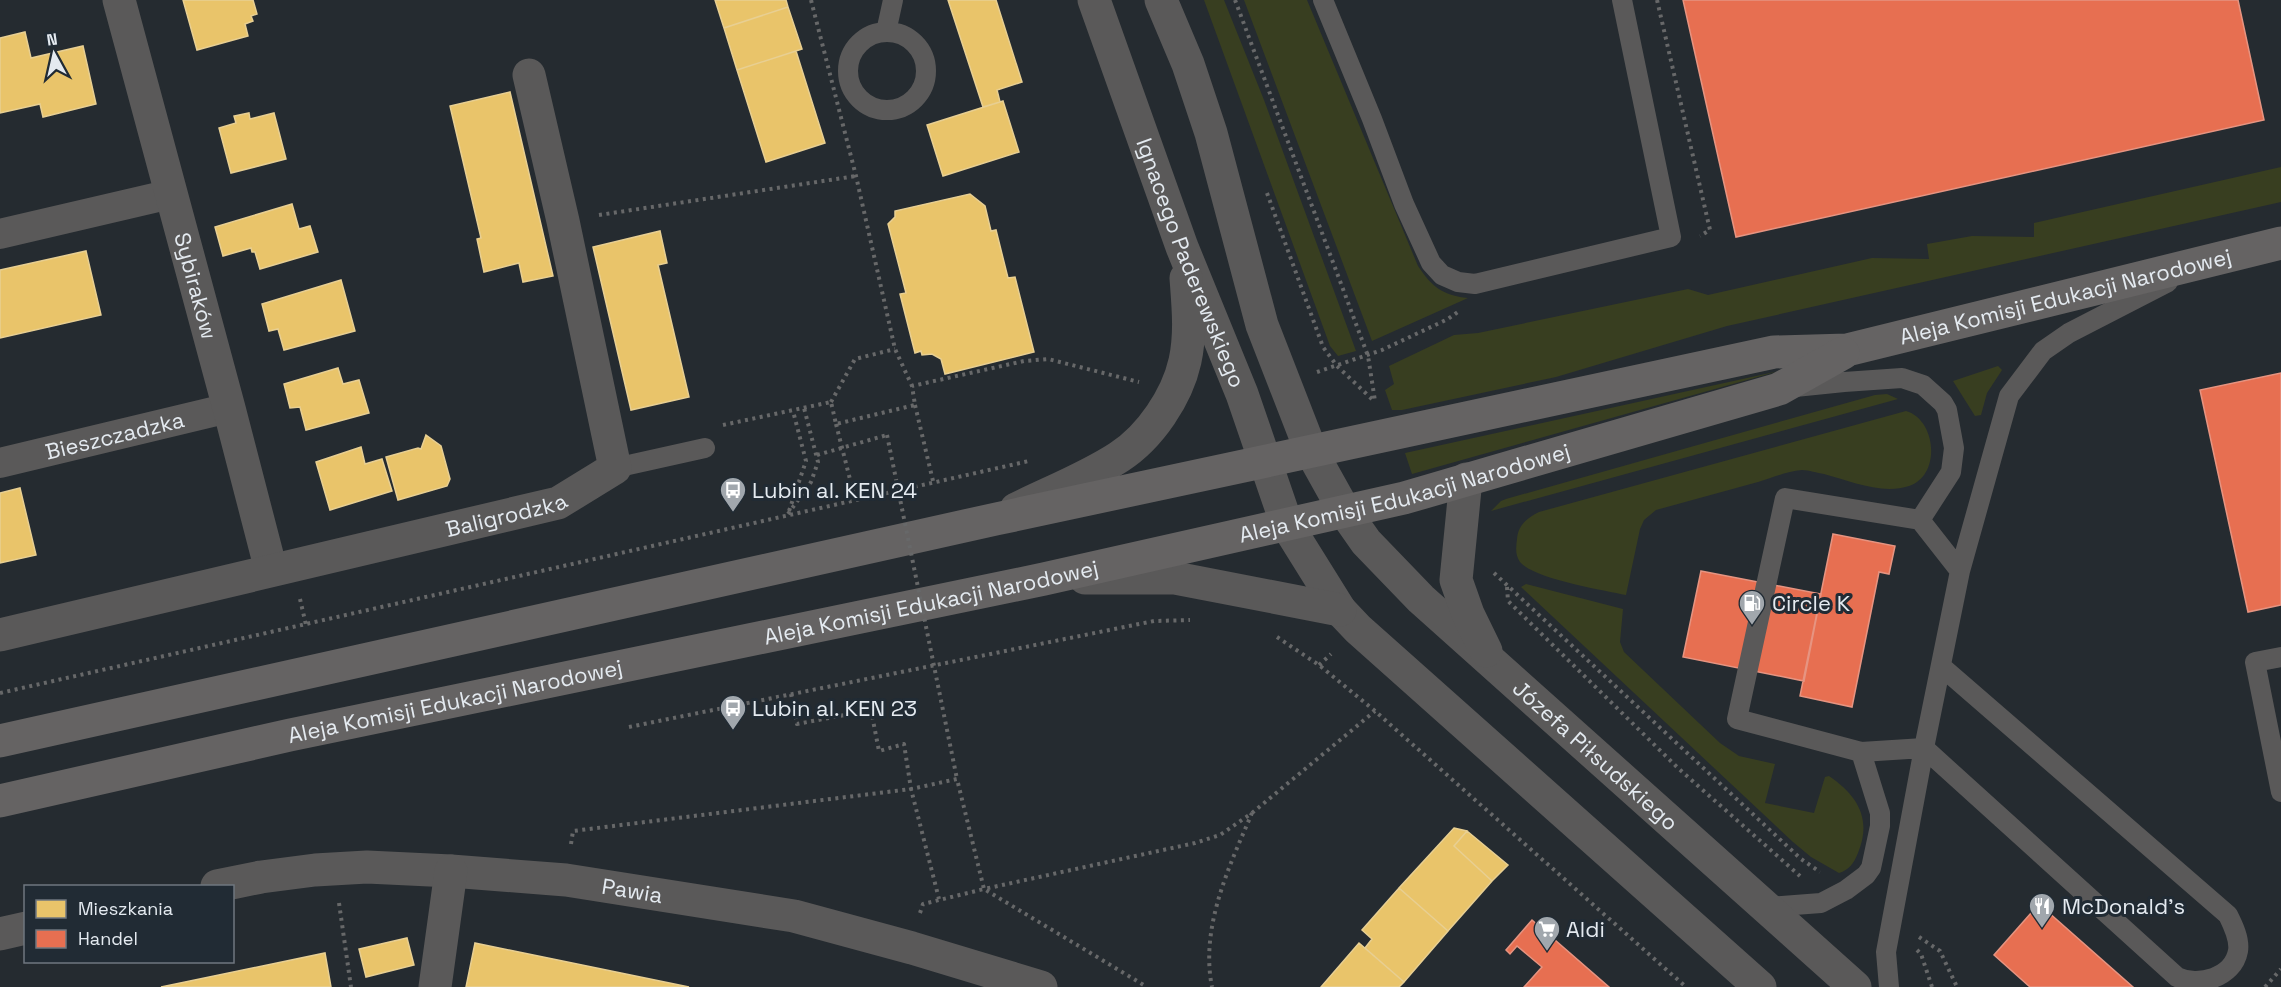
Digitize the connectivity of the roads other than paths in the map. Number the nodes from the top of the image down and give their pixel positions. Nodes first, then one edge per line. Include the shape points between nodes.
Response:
1 (119, 0) edge
2 (893, 0) edge
3 (1094, 0) edge
4 (1161, 0) edge
5 (1323, 0) edge
6 (1622, 0) edge
7 (886, 32) junction
8 (529, 75) dead end
9 (171, 195) junction
10 (0, 234) edge
11 (2281, 243) edge
12 (1182, 247) junction
13 (2208, 261) junction
14 (1847, 350) junction
15 (1779, 389) junction
16 (229, 408) junction
17 (705, 448) dead end
18 (1311, 451) junction
19 (1265, 462) junction
20 (0, 463) edge
21 (615, 468) junction
22 (1466, 479) junction
23 (1345, 512) junction
24 (996, 519) junction
25 (1920, 520) junction
26 (1287, 525) junction
27 (271, 570) junction
28 (1960, 571) junction
29 (1044, 579) junction
30 (1340, 610) junction
31 (0, 635) edge
32 (2281, 657) edge
33 (1493, 666) junction
34 (1942, 667) junction
35 (0, 741) edge
36 (1924, 748) junction
37 (1861, 752) junction
38 (2281, 792) edge
39 (0, 801) edge
40 (451, 871) junction
41 (222, 885) edge
42 (1767, 907) junction
43 (24, 928) edge
44 (0, 934) edge
45 (435, 987) edge
46 (1041, 987) edge
47 (1760, 987) edge
48 (1855, 987) edge
49 (1889, 987) edge

1 - 9 street, Sybiraków
2 - 7 lane
3 - 12 street, Ignacego Paderewskiego
4 - 18 street, Ignacego Paderewskiego via 1207,123 1262,325
5 - 6 lane via 1431,263 1443,276 1475,284 1671,237
7 - 7 lane via 873,34 853,51 848,76 859,99 869,106 894,110 917,98 926,75 925,62 911,40
8 - 21 street
9 - 10 street
9 - 16 street, Sybiraków
11 - 13 main road, Aleja Komisji Edukacji Narodowej
12 - 19 street, Ignacego Paderewskiego via 1242,394
12 - 24 street via 1189,312 1185,361 1150,431 1118,458
13 - 14 main road, Aleja Komisji Edukacji Narodowej
13 - 28 lane via 2069,333 2043,351 2028,368 2009,396
14 - 15 main road, Aleja Komisji Edukacji Narodowej
14 - 18 main road, Aleja Komisji Edukacji Narodowej via 1774,352
15 - 22 main road, Aleja Komisji Edukacji Narodowej
15 - 25 lane via 1902,378 1923,385 1943,403 1954,448 1951,472
16 - 20 street, Bieszczadzka
16 - 27 street, Sybiraków
17 - 21 lane
18 - 19 main road, Aleja Komisji Edukacji Narodowej
18 - 23 street, Ignacego Paderewskiego
19 - 24 main road, Aleja Komisji Edukacji Narodowej
19 - 26 street, Ignacego Paderewskiego
21 - 27 street, Baligrodzka via 558,503
22 - 23 main road, Aleja Komisji Edukacji Narodowej
22 - 33 street via 1456,580
23 - 26 main road, Aleja Komisji Edukacji Narodowej
23 - 33 street, Józefa Piłsudskiego via 1403,582
24 - 35 main road, Aleja Komisji Edukacji Narodowej
25 - 28 lane
25 - 37 lane via 1785,498 1737,719
26 - 29 main road, Aleja Komisji Edukacji Narodowej
26 - 30 street
27 - 31 street, Baligrodzka
28 - 34 lane
29 - 30 street via 1175,578
29 - 39 main road, Aleja Komisji Edukacji Narodowej via 290,735
30 - 47 street
32 - 38 lane via 2255,662
33 - 42 street, Józefa Piłsudskiego
34 - 36 lane
34 - 36 lane via 2228,915 2237,937 2234,962 2210,980 2196,982 2177,977
36 - 37 lane
36 - 49 lane via 1886,952
37 - 42 lane via 1880,813 1871,868 1821,903
40 - 41 street, Pawia via 367,867 315,870
40 - 45 street
40 - 46 street, Pawia via 566,880 794,916
42 - 48 street, Józefa Piłsudskiego
43 - 44 street

